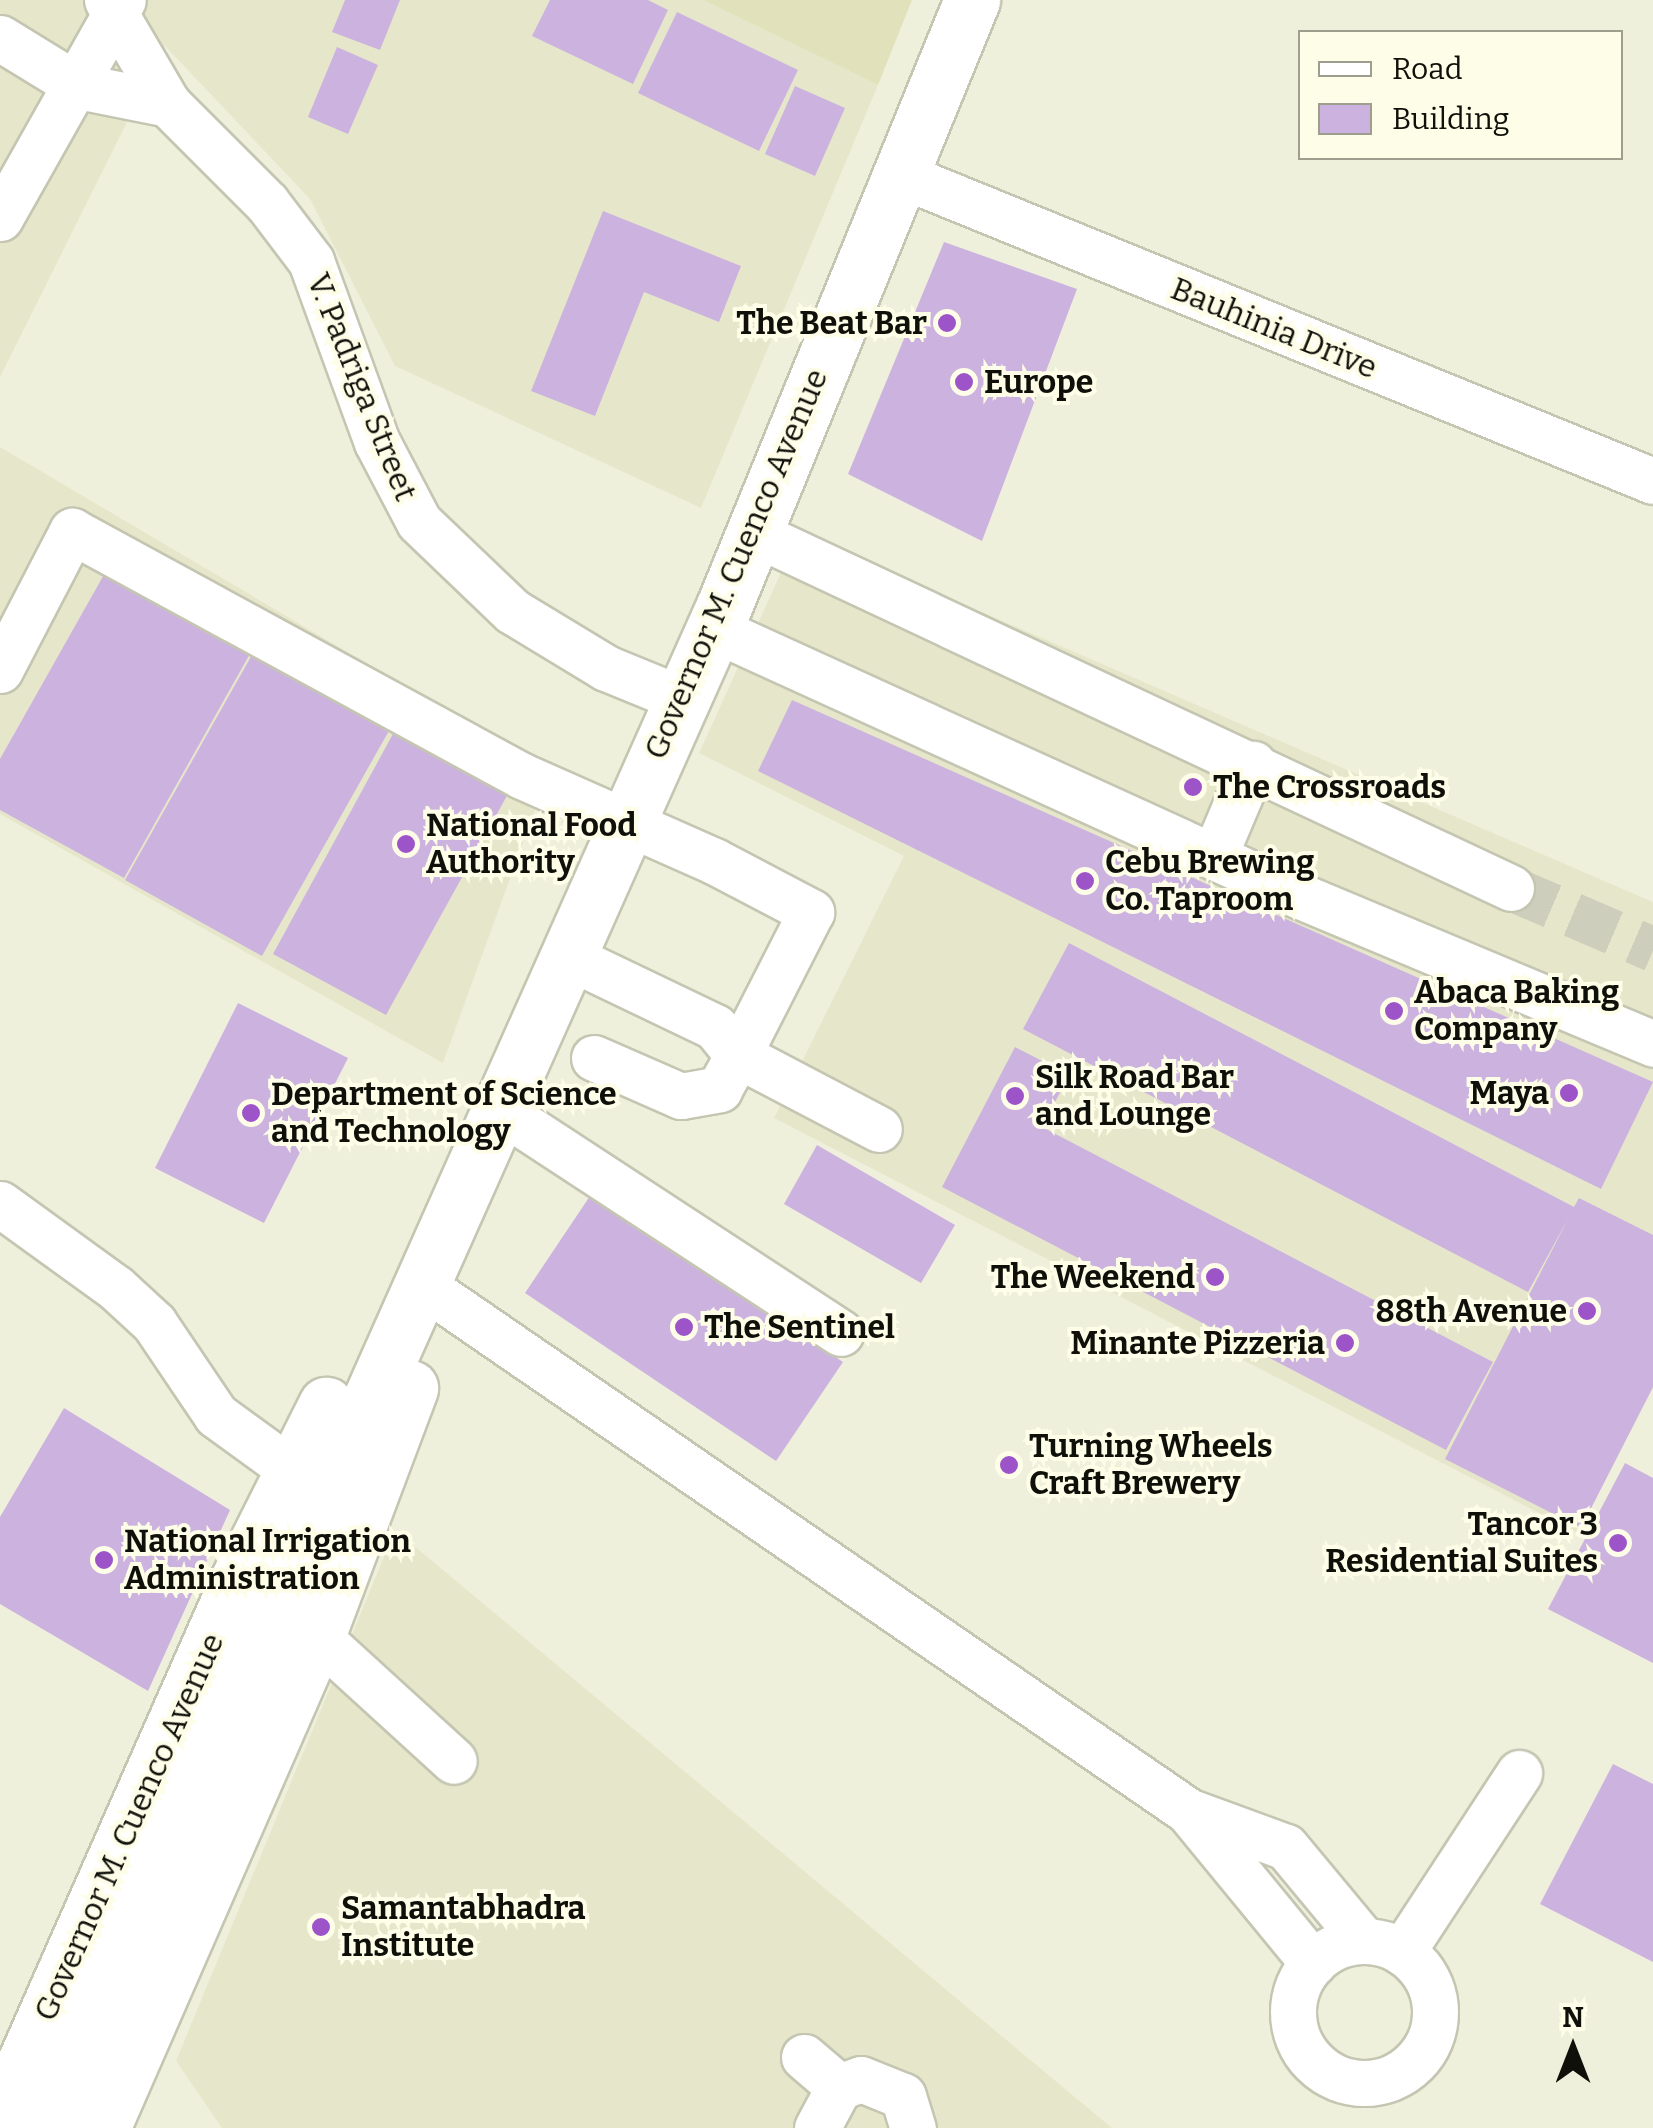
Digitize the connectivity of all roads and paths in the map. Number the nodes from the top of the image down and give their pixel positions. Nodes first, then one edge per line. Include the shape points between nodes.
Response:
1 (972, 0) edge
2 (116, 2) edge
3 (0, 38) edge
4 (78, 86) junction
5 (168, 104) junction
6 (896, 173) junction
7 (0, 218) edge
8 (1653, 481) edge
9 (754, 533) junction
10 (714, 629) junction
11 (0, 670) edge
12 (682, 699) junction
13 (1254, 764) junction
14 (626, 826) junction
15 (1215, 854) junction
16 (1511, 888) tunnel mouth
17 (563, 970) junction
18 (1653, 1044) edge
19 (738, 1056) junction
20 (594, 1058) dead end
21 (497, 1117) junction
22 (880, 1129) dead end
23 (0, 1204) edge
24 (444, 1300) junction
25 (842, 1333) dead end
26 (293, 1472) junction
27 (293, 1627) junction
28 (454, 1760) dead end
29 (1519, 1773) dead end
30 (1188, 1811) junction
31 (1383, 1946) junction
32 (1313, 1963) junction
33 (804, 2057) dead end
34 (838, 2086) junction
35 (0, 2119) edge
36 (46, 2128) edge
37 (102, 2128) edge
38 (817, 2128) edge
39 (914, 2128) edge

1 - 6 main road, Governor M. Cuenco Avenue
2 - 4 street
2 - 5 street, V. Padriga Street
3 - 4 street
4 - 5 street
4 - 7 street
5 - 12 street, V. Padriga Street via 268,203 310,261 377,442 418,522 512,611 606,668
6 - 8 street, Bauhinia Drive
6 - 9 main road, Governor M. Cuenco Avenue
9 - 10 main road, Governor M. Cuenco Avenue
9 - 13 street
10 - 12 main road, Governor M. Cuenco Avenue
10 - 15 street
11 - 14 street via 72,531
12 - 14 main road, Governor M. Cuenco Avenue
13 - 15 street
13 - 16 street
14 - 17 main road, Governor M. Cuenco Avenue
14 - 19 street via 811,912
15 - 18 street
17 - 19 street via 698,1050
17 - 21 main road, Governor M. Cuenco Avenue
19 - 20 street via 719,1090 681,1096
19 - 22 street
21 - 24 main road, Governor M. Cuenco Avenue via 490,1185
21 - 25 street
21 - 26 main road, Governor M. Cuenco Avenue via 440,1164
21 - 27 main road, Governor M. Cuenco Avenue
23 - 26 street via 116,1288 154,1323 216,1415
24 - 27 main road, Governor M. Cuenco Avenue
24 - 30 street
26 - 35 main road, Governor M. Cuenco Avenue
27 - 28 street
27 - 36 main road
27 - 37 main road, Governor M. Cuenco Avenue
29 - 31 street
30 - 31 street via 1286,1847
30 - 32 street
31 - 32 street
31 - 32 street via 1435,2001 1430,2042 1402,2072 1362,2083 1324,2070 1298,2039 1294,1998
33 - 34 street
34 - 38 street
34 - 39 street via 884,2083 903,2096

